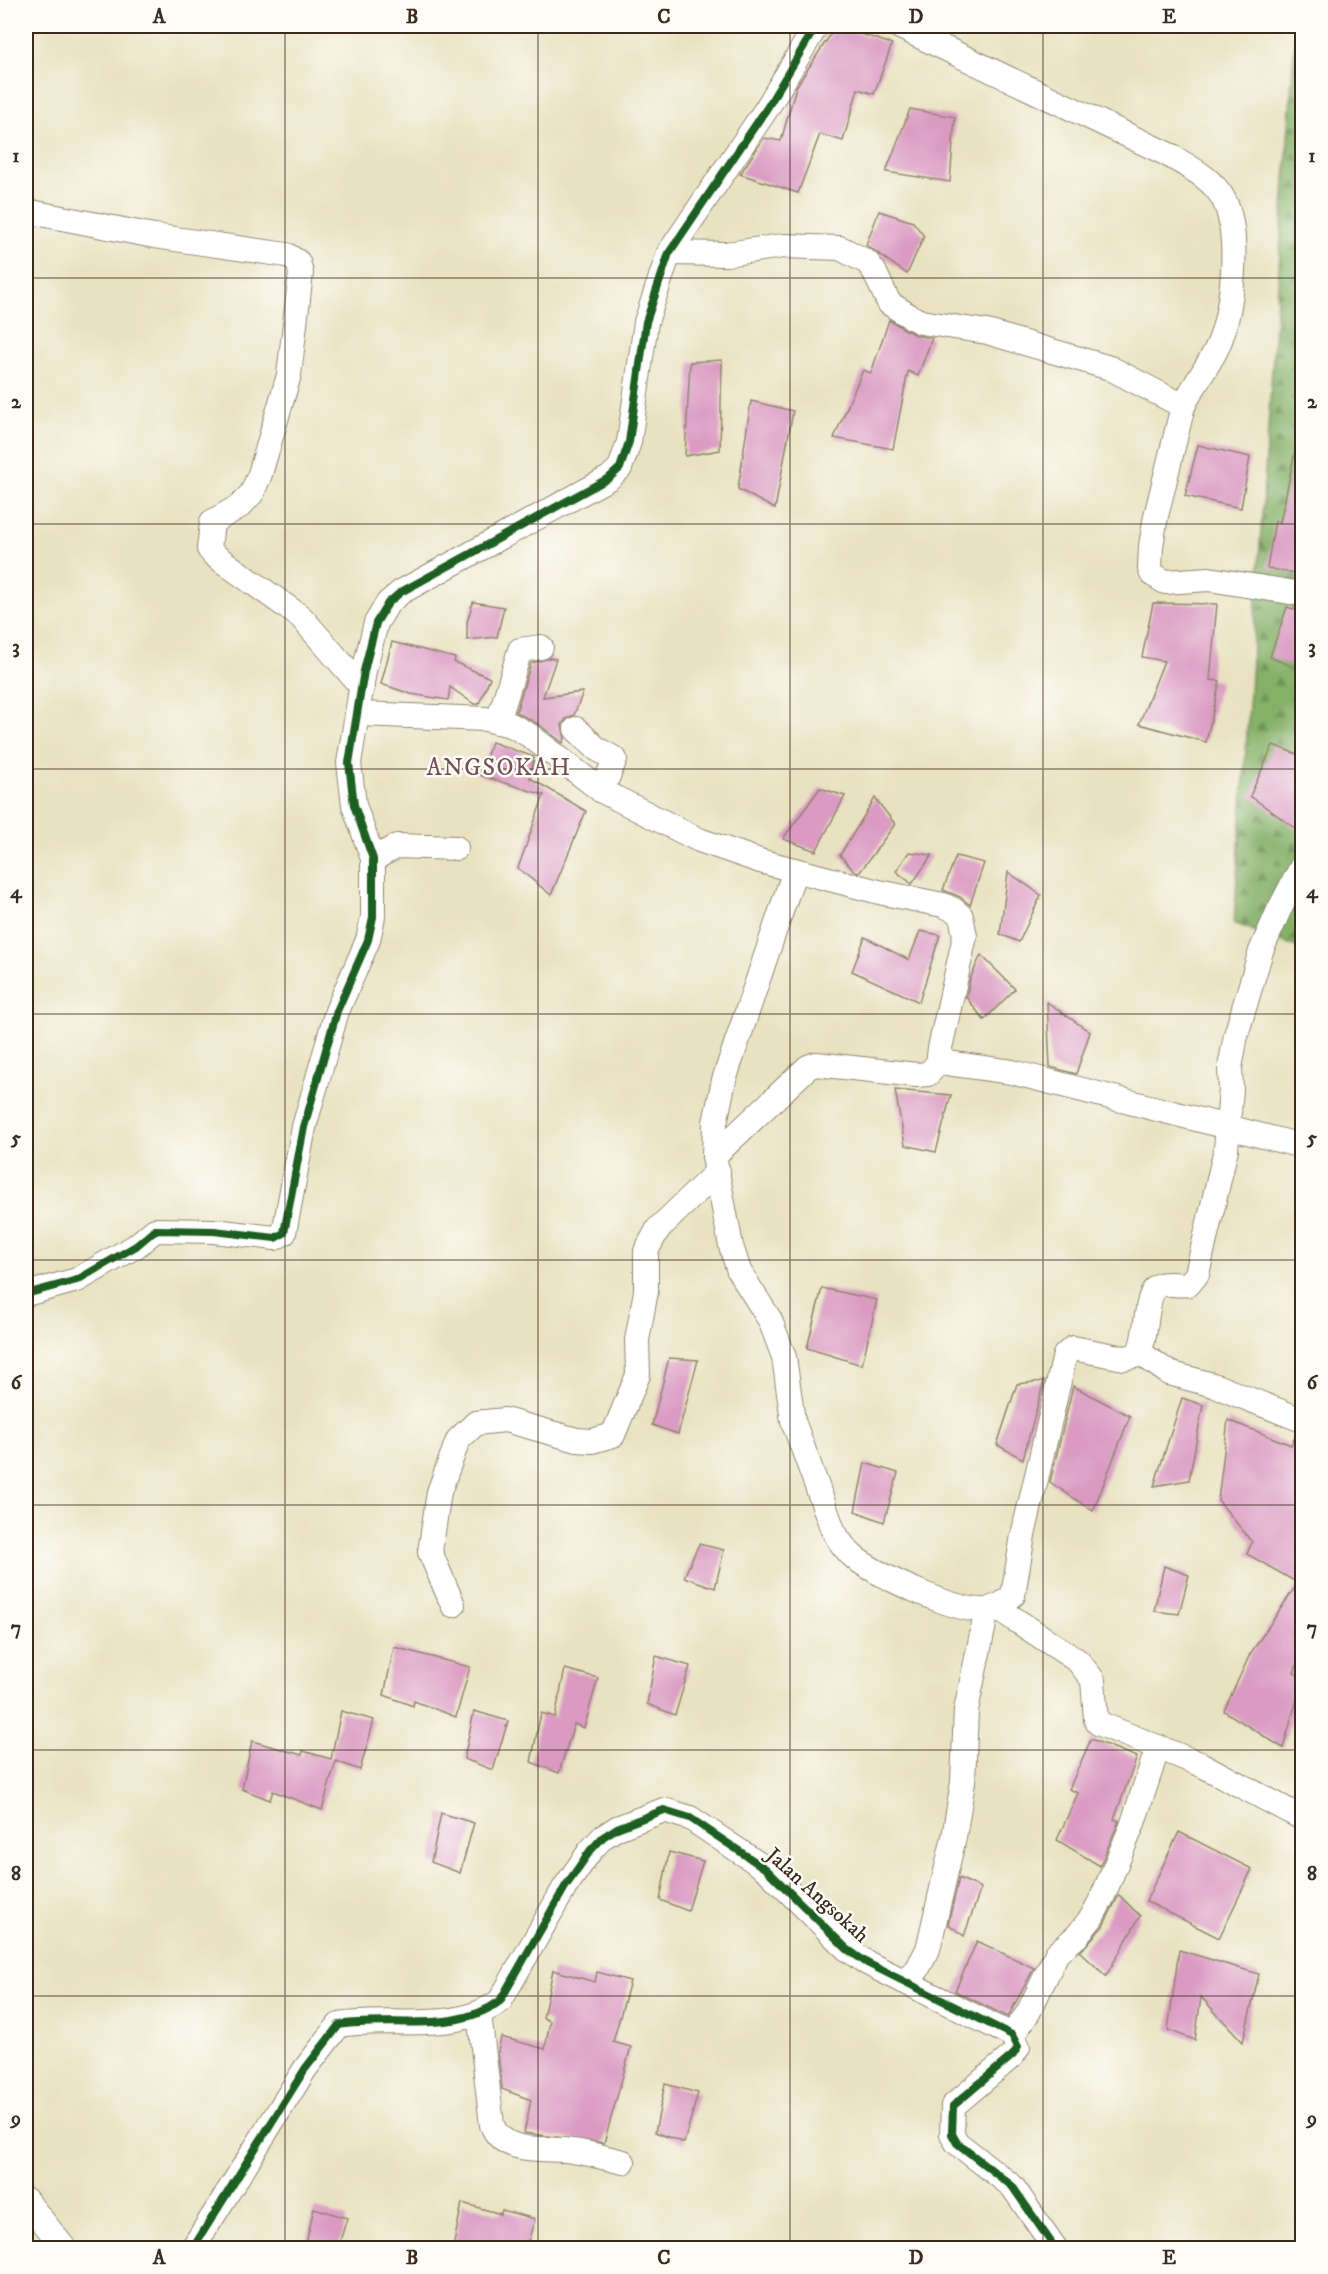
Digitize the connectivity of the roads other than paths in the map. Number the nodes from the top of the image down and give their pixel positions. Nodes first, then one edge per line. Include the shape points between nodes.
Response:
1 (816, 26) edge
2 (898, 26) edge
3 (26, 211) edge
4 (669, 253) junction
5 (1183, 406) junction
6 (1302, 594) edge
7 (376, 623) junction
8 (541, 647) dead end
9 (380, 659) dead end
10 (362, 687) junction
11 (359, 714) junction
12 (498, 722) junction
13 (576, 729) dead end
14 (602, 791) junction
15 (456, 849) dead end
16 (373, 859) junction
17 (1302, 866) edge
18 (795, 870) junction
19 (941, 1060) junction
20 (1228, 1125) junction
21 (1302, 1146) edge
22 (716, 1164) junction
23 (26, 1294) edge
24 (1139, 1352) junction
25 (1302, 1420) edge
26 (453, 1605) dead end
27 (991, 1608) junction
28 (1158, 1747) junction
29 (1302, 1818) edge
30 (903, 1981) junction
31 (479, 2013) junction
32 (1012, 2035) junction
33 (623, 2162) dead end
34 (26, 2200) edge
35 (64, 2248) edge
36 (193, 2248) edge
37 (1055, 2248) edge

1 - 4 street
2 - 5 street via 1167,154 1204,176 1223,199 1231,225 1233,262 1226,315 1216,348
3 - 10 street via 154,237 287,255 298,262 301,273 289,375 261,474 240,506 212,522 209,549 301,617
4 - 5 street via 726,254 783,246 840,248 867,262 889,303 921,322 987,332 1110,368
4 - 7 street via 646,322 629,442 620,468 401,592 388,603
5 - 6 street via 1156,516 1149,568 1152,574 1164,582 1209,579
7 - 9 street
7 - 10 street
8 - 12 street via 520,650
10 - 11 street
11 - 12 street via 486,718
11 - 16 street via 349,763 350,788
12 - 14 street via 529,735
13 - 14 street via 597,749 615,759
14 - 18 street via 699,840
15 - 16 street via 397,846
16 - 23 street via 375,898 368,940 337,1011 304,1126 284,1233 275,1238 155,1230 136,1246 77,1280
17 - 20 street via 1265,941 1246,997 1232,1053
18 - 19 street via 943,905 961,916 965,936 940,1048
18 - 22 street via 724,1080 715,1123
19 - 20 street via 1012,1072
19 - 22 street via 928,1074 917,1075 816,1064 808,1067
20 - 21 street
20 - 24 street via 1222,1170 1197,1274 1189,1284 1161,1284 1156,1288
22 - 26 street via 658,1229 649,1245 637,1340 638,1375 613,1435 592,1441 577,1440 506,1420 477,1423 458,1440 439,1492 430,1552
22 - 27 street via 731,1246 739,1271 770,1320 784,1357 793,1421 832,1530 855,1558 883,1574 966,1609
24 - 25 street via 1169,1373 1213,1385
24 - 27 street via 1124,1358 1073,1348 1065,1354 1023,1534 1013,1595
27 - 28 street via 1078,1661 1093,1680 1098,1723
27 - 30 street via 966,1710 963,1782 928,1949 917,1970
28 - 29 street via 1202,1765
28 - 32 street via 1132,1826 1102,1898 1077,1936 1058,1953 1028,2013
30 - 31 street, Jalan Angsokah via 847,1949 766,1869 690,1818 664,1810 603,1837 565,1887 500,2001
30 - 32 street, Jalan Angsokah
31 - 33 street via 496,2134 523,2148 571,2151
31 - 36 street, Jalan Angsokah via 453,2019 339,2025 305,2069
32 - 37 street via 1018,2047 1013,2055 953,2106 952,2134 957,2143 1012,2186
34 - 35 street

